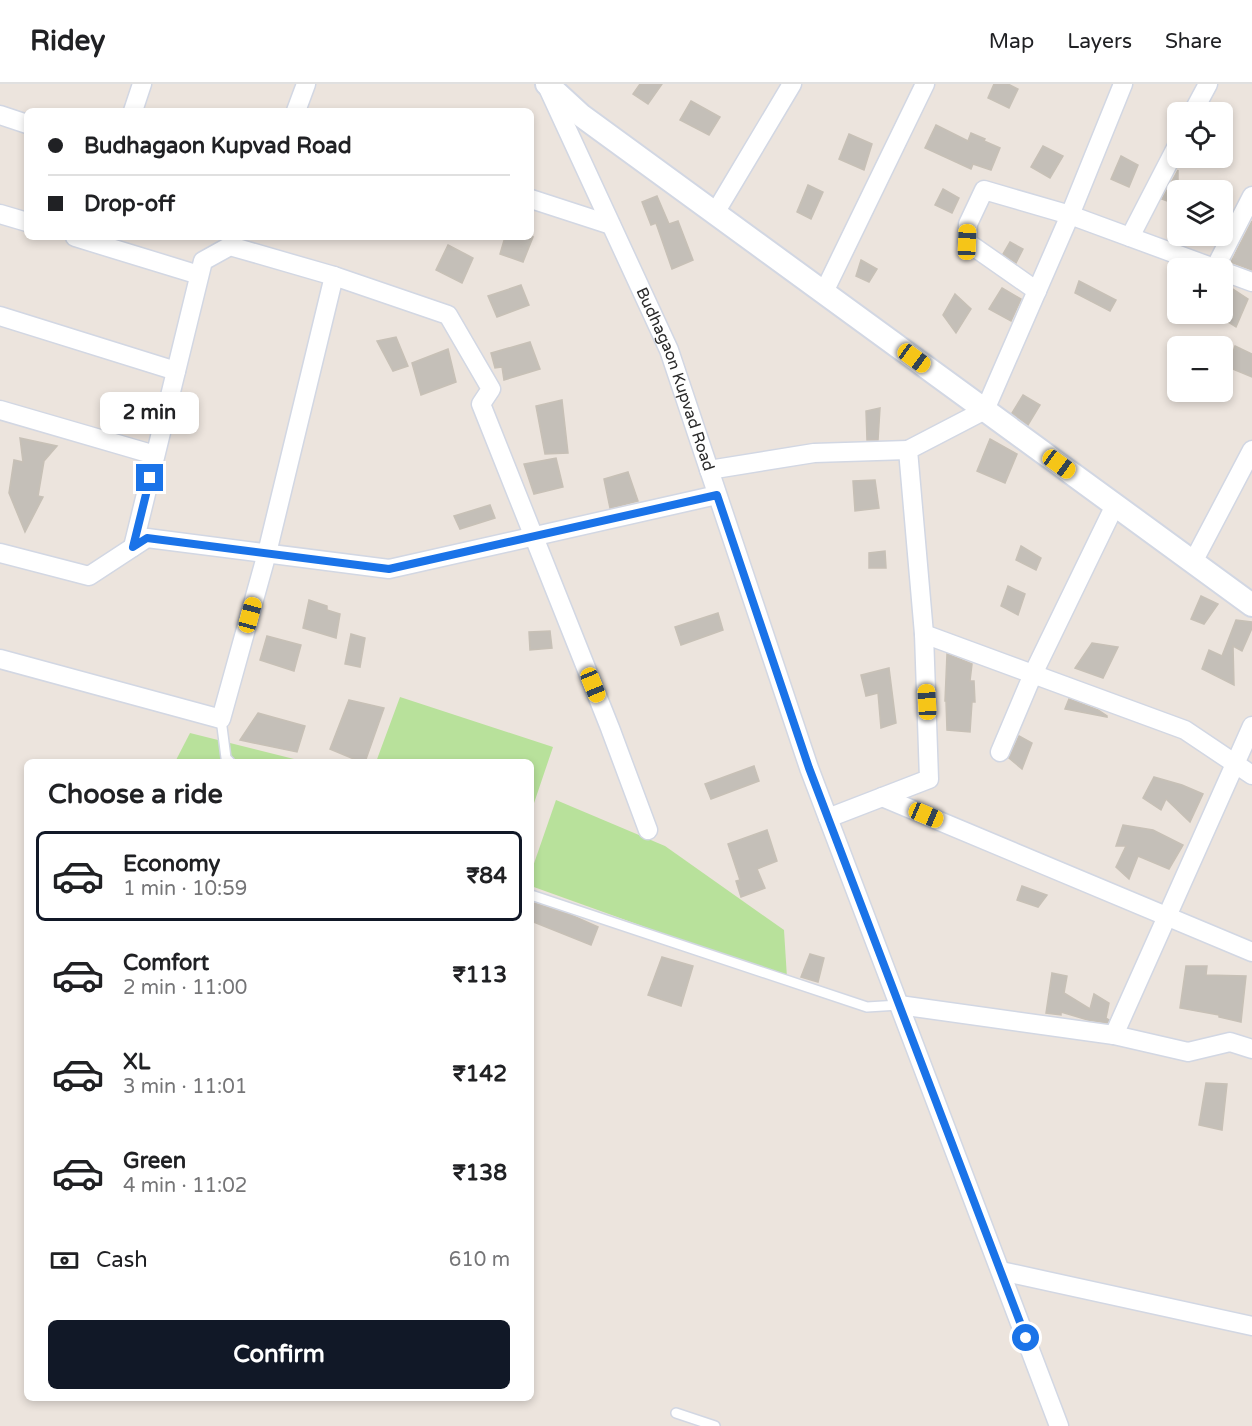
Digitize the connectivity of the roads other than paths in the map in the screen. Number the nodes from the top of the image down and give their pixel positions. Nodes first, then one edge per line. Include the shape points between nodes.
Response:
1 (142, 84) edge
2 (306, 84) edge
3 (547, 84) edge
4 (792, 84) edge
5 (925, 84) edge
6 (1123, 84) edge
7 (1208, 84) edge
8 (1198, 102) edge
9 (134, 108) edge
10 (297, 108) edge
11 (0, 115) edge
12 (24, 123) edge
13 (1167, 165) edge
14 (1252, 196) edge
15 (534, 200) edge
16 (715, 213) junction
17 (0, 214) edge
18 (1070, 215) junction
19 (24, 221) edge
20 (611, 225) junction
21 (1130, 237) junction
22 (85, 240) edge
23 (234, 241) edge
24 (1187, 258) edge
25 (1219, 258) edge
26 (199, 275) junction
27 (334, 276) junction
28 (1233, 276) edge
29 (1252, 282) edge
30 (1037, 291) junction
31 (824, 292) junction
32 (0, 316) edge
33 (176, 371) junction
34 (0, 410) edge
35 (985, 410) junction
36 (908, 450) junction
37 (1252, 450) edge
38 (155, 455) junction
39 (709, 470) junction
40 (717, 495) junction
41 (1115, 505) junction
42 (533, 536) junction
43 (133, 547) junction
44 (0, 553) edge
45 (267, 553) junction
46 (1193, 562) junction
47 (1252, 605) edge
48 (924, 634) junction
49 (0, 659) edge
50 (1032, 674) junction
51 (221, 718) junction
52 (1252, 726) edge
53 (1000, 752) dead end
54 (227, 759) edge
55 (1235, 764) junction
56 (1252, 775) edge
57 (882, 797) junction
58 (828, 818) junction
59 (648, 830) dead end
60 (534, 896) edge
61 (1167, 916) junction
62 (1252, 952) edge
63 (899, 1005) junction
64 (1114, 1035) junction
65 (1252, 1049) edge
66 (1001, 1271) junction
67 (1252, 1326) edge
68 (676, 1413) dead end
69 (715, 1426) edge
70 (1059, 1426) edge

1 - 9 street
2 - 10 street
3 - 16 street via 582,116
3 - 20 street, Budhagaon Kupvad Road
4 - 16 street
5 - 31 street
6 - 18 street
7 - 8 street
11 - 12 street
13 - 21 street
14 - 25 street
15 - 20 street
16 - 31 street
17 - 19 street
18 - 21 street
18 - 30 street
18 - 30 street via 984,190 968,224 967,242
20 - 39 street, Budhagaon Kupvad Road via 669,350
21 - 24 street
22 - 26 street
23 - 26 street via 203,261
23 - 27 street
26 - 33 street
27 - 42 street via 448,315 490,389 481,404
27 - 45 street
28 - 29 street
30 - 35 street
31 - 35 street
32 - 33 street
33 - 38 street
34 - 38 street
35 - 36 street
35 - 41 street
36 - 39 street via 814,453
36 - 48 street
37 - 46 street
38 - 43 street
39 - 40 street, Budhagaon Kupvad Road
40 - 42 street
40 - 58 street, Budhagaon Kupvad Road
41 - 46 street
41 - 50 street
42 - 45 street via 389,569
42 - 59 street
43 - 44 street via 89,576
43 - 45 street via 147,538
45 - 51 street
46 - 47 street
48 - 50 street
48 - 57 street via 929,779
49 - 51 street
50 - 53 street
50 - 55 street via 1185,730
51 - 54 lane
52 - 55 street
55 - 56 street
55 - 61 street
57 - 58 street
57 - 61 street
58 - 63 street, Budhagaon Kupvad Road
60 - 63 lane via 867,1007
61 - 62 street
61 - 64 street
63 - 64 street
63 - 66 street, Budhagaon Kupvad Road
64 - 65 street via 1188,1052 1230,1042
66 - 67 street
66 - 70 street, Budhagaon Kupvad Road
68 - 69 lane

